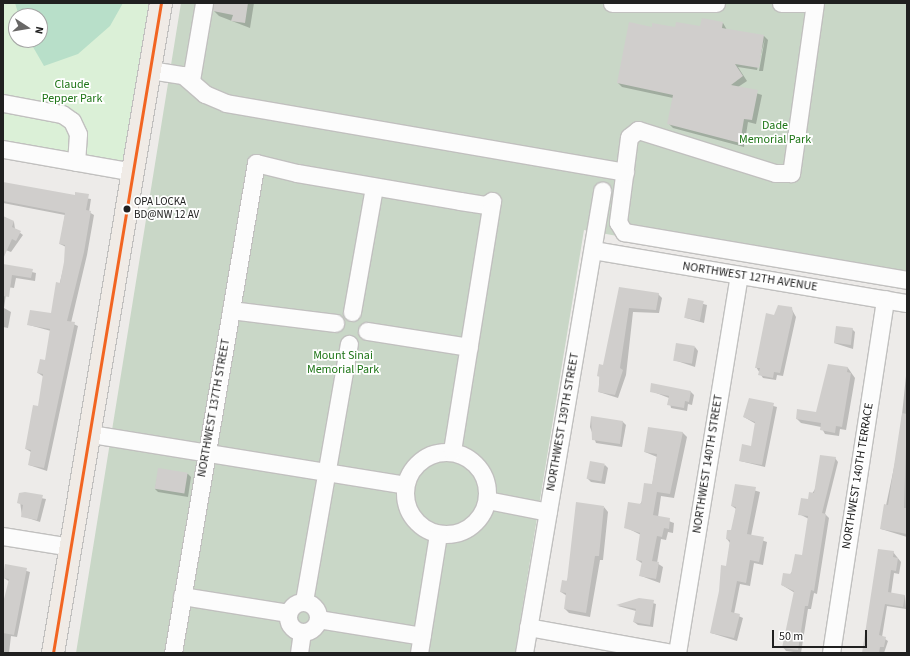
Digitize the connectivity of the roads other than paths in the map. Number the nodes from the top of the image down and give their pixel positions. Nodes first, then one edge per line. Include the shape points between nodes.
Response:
1 (161, 3) edge
2 (204, 3) edge
3 (612, 3) edge
4 (716, 3) edge
5 (781, 3) edge
6 (804, 3) edge
7 (815, 3) edge
8 (150, 70) junction
9 (191, 80) junction
10 (3, 103) edge
11 (3, 149) edge
12 (76, 162) junction
13 (133, 172) junction
14 (624, 172) junction
15 (374, 186) junction
16 (602, 191) dead end
17 (593, 250) junction
18 (739, 275) junction
19 (907, 280) edge
20 (885, 299) junction
21 (907, 303) edge
22 (231, 310) junction
23 (352, 312) junction
24 (335, 323) junction
25 (367, 331) junction
26 (349, 344) junction
27 (469, 347) junction
28 (91, 434) junction
29 (452, 451) junction
30 (206, 452) junction
31 (327, 472) junction
32 (405, 486) junction
33 (487, 500) junction
34 (548, 512) junction
35 (438, 534) junction
36 (3, 536) edge
37 (71, 547) junction
38 (182, 596) junction
39 (304, 601) junction
40 (288, 613) junction
41 (318, 619) junction
42 (528, 627) junction
43 (302, 632) junction
44 (422, 636) junction
45 (53, 653) edge
46 (173, 653) edge
47 (298, 653) edge
48 (419, 653) edge
49 (524, 653) edge
50 (673, 653) edge
51 (677, 653) edge
52 (831, 653) edge

1 - 8 main road
2 - 9 street
3 - 4 street
5 - 6 street
7 - 14 street via 791,173 775,173 638,130 629,137
8 - 9 street via 183,75
8 - 13 main road
9 - 14 street via 205,94 226,103
10 - 12 street via 62,114 72,121 78,134
11 - 12 street
12 - 13 street
13 - 28 main road
14 - 19 street via 618,222 624,232
15 - 22 street, NORTHWEST 137TH STREET via 256,162
15 - 23 street
15 - 27 street via 485,205 492,202
16 - 17 street, NORTHWEST 139TH STREET
17 - 18 street, NORTHWEST 12TH AVENUE
17 - 34 street, NORTHWEST 139TH STREET
18 - 20 street, NORTHWEST 12TH AVENUE
18 - 51 street, NORTHWEST 140TH STREET
20 - 21 street, NORTHWEST 12TH AVENUE
20 - 52 street, NORTHWEST 140TH TERRACE
22 - 24 street
22 - 30 street, NORTHWEST 137TH STREET
23 - 24 street via 342,315
23 - 25 street via 365,320
24 - 26 street via 338,339
25 - 26 street via 361,341
25 - 27 street
26 - 31 street
27 - 29 street
28 - 30 street
28 - 37 main road
29 - 32 street via 436,452 421,459 410,470
29 - 33 street via 467,457 479,468 486,483
30 - 31 street
30 - 38 street, NORTHWEST 137TH STREET
31 - 32 street
31 - 39 street
32 - 35 street via 405,502 411,517 423,528
33 - 34 street
33 - 35 street via 481,515 470,527 454,534
34 - 42 street, NORTHWEST 139TH STREET
35 - 44 street
36 - 37 street
37 - 45 main road
38 - 40 street
38 - 46 street, NORTHWEST 137TH STREET
39 - 40 street via 294,604
39 - 41 street via 316,609
40 - 43 street via 292,628
41 - 43 street via 313,629
41 - 44 street
42 - 49 street, NORTHWEST 139TH STREET
42 - 50 street
43 - 47 street
44 - 48 street

